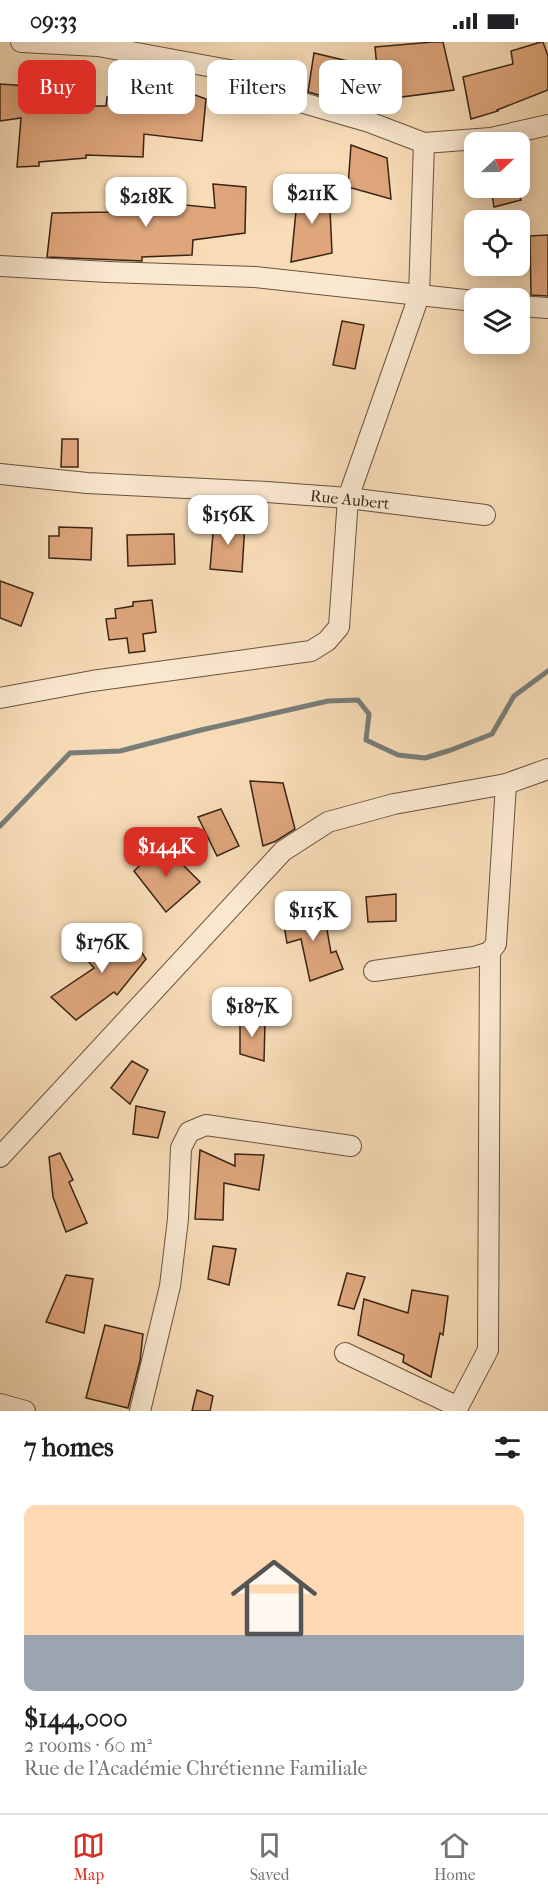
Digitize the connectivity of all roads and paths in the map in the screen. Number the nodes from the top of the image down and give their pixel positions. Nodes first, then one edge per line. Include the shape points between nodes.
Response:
1 (21, 42) edge
2 (548, 125) edge
3 (424, 143) junction
4 (0, 266) edge
5 (419, 296) junction
6 (464, 300) edge
7 (530, 307) edge
8 (548, 308) edge
9 (0, 474) edge
10 (348, 498) junction
11 (485, 514) dead end
12 (0, 698) edge
13 (548, 770) edge
14 (506, 784) junction
15 (490, 952) junction
16 (374, 972) dead end
17 (351, 1146) dead end
18 (0, 1156) edge
19 (345, 1353) dead end
20 (0, 1404) edge
21 (457, 1409) edge
22 (25, 1411) edge
23 (140, 1411) edge

1 - 3 street via 98,46 251,74 300,102
2 - 3 street via 491,138
3 - 5 street
4 - 5 street via 255,277
5 - 6 street
5 - 10 street
7 - 8 street
9 - 10 street, Rue Aubert
10 - 11 street, Rue Aubert
10 - 12 street via 339,627 311,651 92,681
13 - 14 street
14 - 15 street via 496,944
14 - 18 street via 394,804 328,822 283,851
15 - 16 street
15 - 21 street via 488,1350
17 - 23 street via 206,1125 189,1132 181,1148 170,1286
19 - 21 street
20 - 22 street

